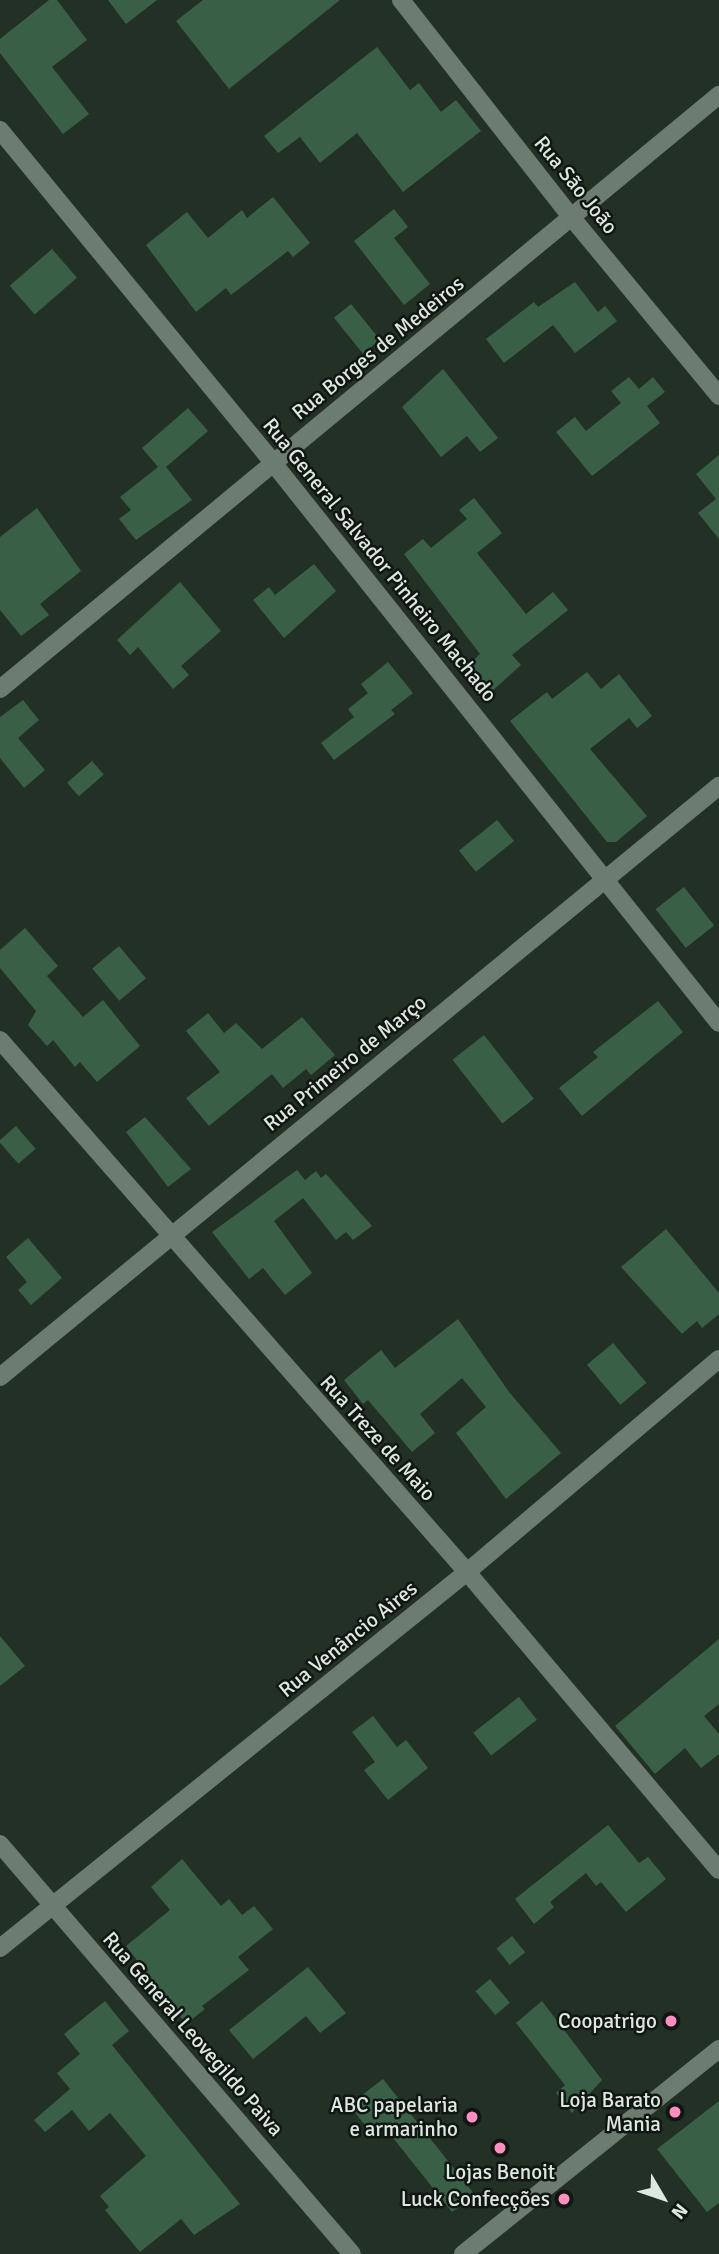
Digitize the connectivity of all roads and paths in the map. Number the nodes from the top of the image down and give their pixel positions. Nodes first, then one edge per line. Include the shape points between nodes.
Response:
1 (401, 0) edge
2 (719, 95) edge
3 (0, 130) edge
4 (572, 218) junction
5 (719, 396) edge
6 (274, 464) junction
7 (0, 689) edge
8 (719, 786) edge
9 (606, 878) junction
10 (719, 1023) edge
11 (0, 1040) edge
12 (169, 1237) junction
13 (719, 1359) edge
14 (0, 1377) edge
15 (467, 1572) junction
16 (0, 1844) edge
17 (719, 1870) edge
18 (52, 1905) junction
19 (0, 1948) edge
20 (719, 2049) edge
21 (352, 2254) edge
22 (463, 2254) edge

1 - 4 street, Rua São João
2 - 4 street, Rua Borges de Medeiros
3 - 6 street, Rua General Salvador Pinheiro Machado
4 - 5 street, Rua São João
4 - 6 street, Rua Borges de Medeiros
6 - 7 street, Rua Borges de Medeiros
6 - 9 street, Rua General Salvador Pinheiro Machado
8 - 9 street, Rua Primeiro de Março
9 - 10 street, Rua General Salvador Pinheiro Machado
9 - 12 street, Rua Primeiro de Março
11 - 12 street, Rua Treze de Maio
12 - 14 street, Rua Primeiro de Março
12 - 15 street, Rua Treze de Maio
13 - 15 street, Rua Venâncio Aires
15 - 17 street, Rua Treze de Maio
15 - 18 street, Rua Venâncio Aires
16 - 18 street, Rua General Leovegildo Paiva
18 - 19 street, Rua Venâncio Aires
18 - 21 street, Rua General Leovegildo Paiva
20 - 22 street

